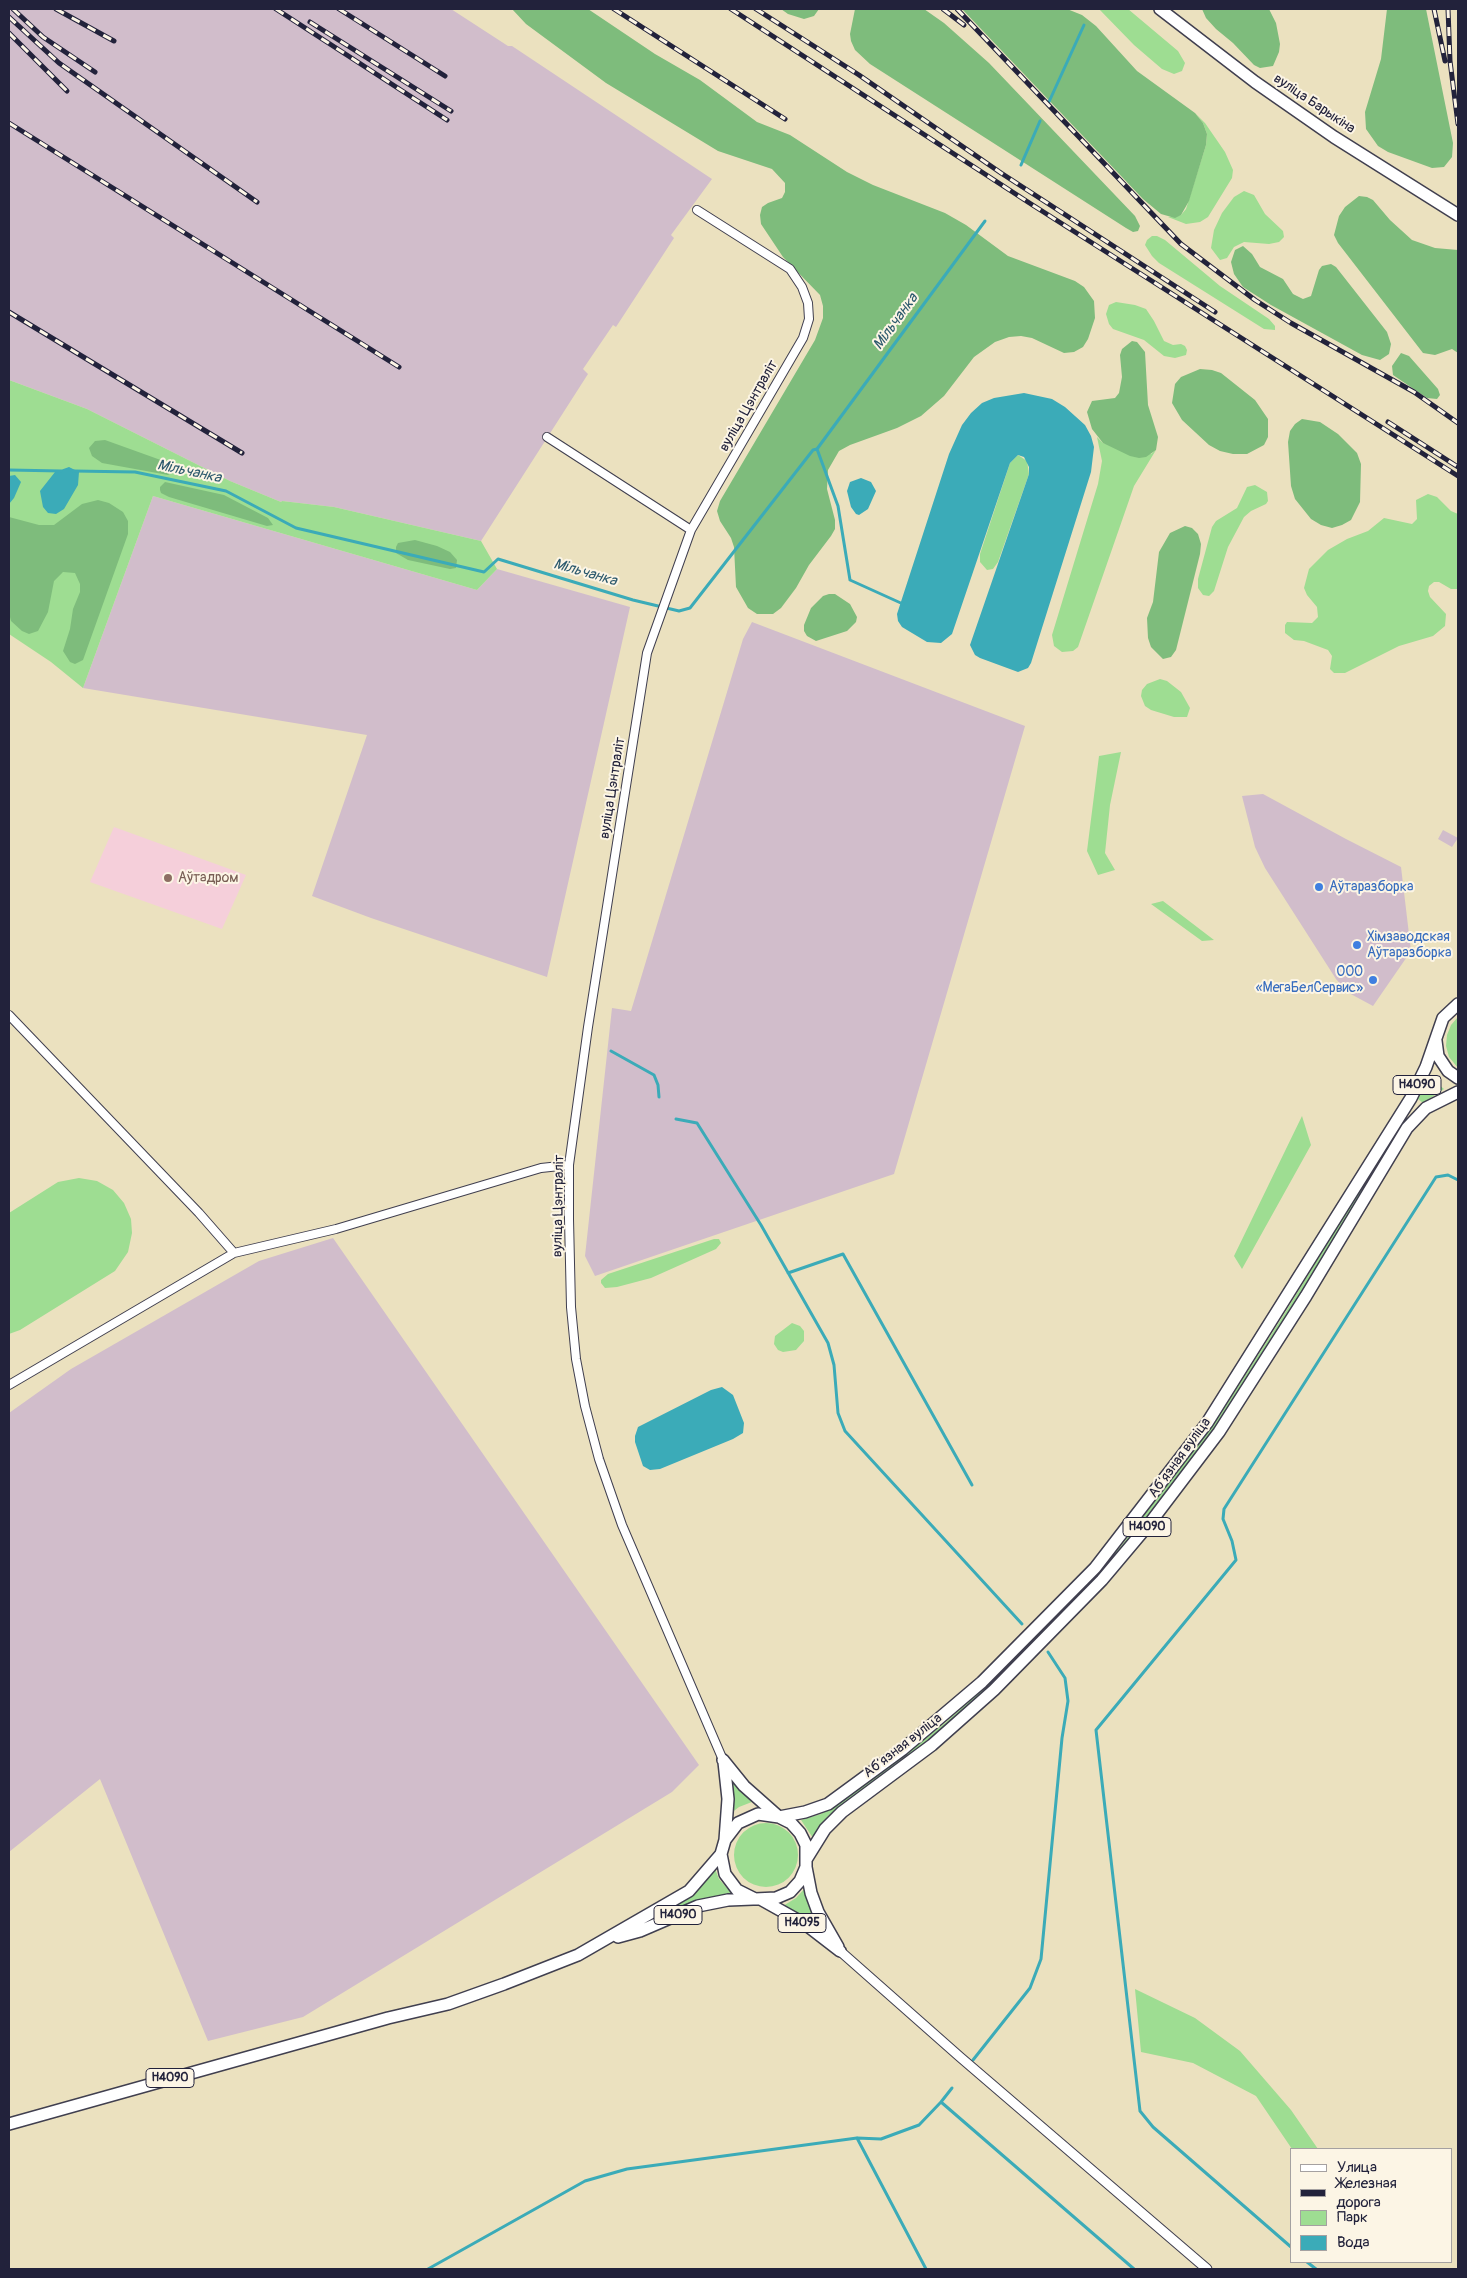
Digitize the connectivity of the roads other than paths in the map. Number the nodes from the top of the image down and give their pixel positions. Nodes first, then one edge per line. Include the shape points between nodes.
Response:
1 (1160, 9) edge
2 (697, 210) dead end
3 (1457, 214) edge
4 (547, 437) dead end
5 (691, 530) junction
6 (1458, 1004) edge
7 (9, 1015) edge
8 (1436, 1039) junction
9 (1458, 1078) edge
10 (1458, 1092) edge
11 (570, 1165) junction
12 (234, 1253) junction
13 (9, 1385) edge
14 (723, 1760) junction
15 (780, 1817) junction
16 (725, 1840) junction
17 (721, 1854) junction
18 (807, 1863) junction
19 (758, 1899) junction
20 (602, 1941) junction
21 (840, 1951) junction
22 (9, 2124) edge
23 (1207, 2269) edge

1 - 3 main road, вуліца Барыкіна via 1334,137
2 - 5 street, вуліца Цэнтраліт via 790,270 802,287 810,320 803,338
4 - 5 street
5 - 11 street, вуліца Цэнтраліт via 647,653 588,1028
6 - 8 main road, Н4090 via 1443,1018
7 - 12 street
8 - 9 main road, Н4090 via 1438,1056 1448,1071
8 - 15 main road, Абʼязная вуліца / Н4090 via 1411,1098 1207,1423 1094,1568 982,1682 903,1749 828,1804
10 - 18 main road, Абʼязная вуліца / Н4090 via 1426,1108 1407,1128 1219,1432 1102,1580 994,1690 932,1745 825,1828
11 - 12 street via 541,1168 336,1229
11 - 14 street, вуліца Цэнтраліт via 571,1307 585,1406 622,1525
12 - 13 street
14 - 15 main road via 744,1786
14 - 16 main road via 728,1799
15 - 16 main road, Н4090 via 758,1814 738,1823
15 - 18 main road via 800,1833 806,1845
16 - 17 main road, Н4090
17 - 19 main road via 725,1874 737,1890
17 - 20 main road, Н4090 via 689,1891
18 - 19 main road, Н4090 via 800,1881 790,1892 776,1898
18 - 21 main road, Н4095 via 811,1893 818,1912
19 - 20 main road, Н4090 via 698,1906 640,1931
19 - 21 main road, Н4095 via 805,1924
20 - 22 main road, Н4090 via 578,1955 448,2004
21 - 23 street, Н4095

